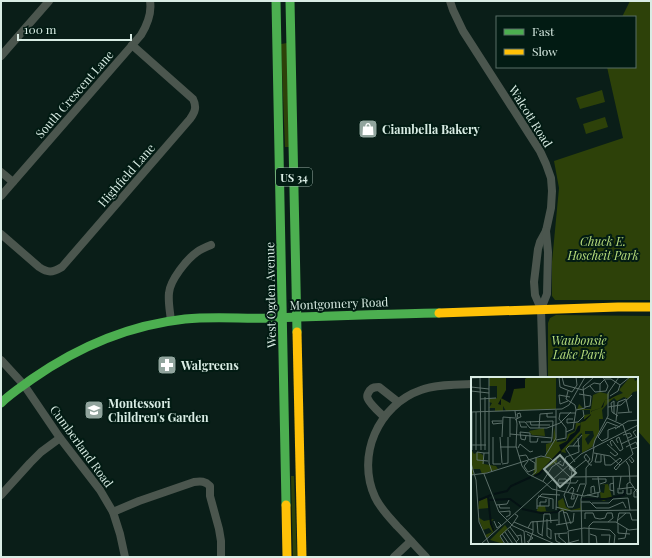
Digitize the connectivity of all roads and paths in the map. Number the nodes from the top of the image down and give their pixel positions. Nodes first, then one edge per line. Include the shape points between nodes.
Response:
1 (49, 1) edge
2 (150, 1) edge
3 (276, 1) edge
4 (290, 1) edge
5 (450, 1) edge
6 (276, 32) junction
7 (291, 36) junction
8 (132, 45) junction
9 (1, 56) edge
10 (1, 172) edge
11 (13, 182) junction
12 (1, 196) edge
13 (546, 231) junction
14 (1, 234) edge
15 (211, 245) dead end
16 (651, 307) edge
17 (541, 309) junction
18 (282, 317) junction
19 (297, 317) junction
20 (171, 321) junction
21 (1, 360) edge
22 (543, 377) edge
23 (471, 384) edge
24 (24, 385) junction
25 (398, 402) junction
26 (1, 403) edge
27 (384, 417) junction
28 (60, 438) junction
29 (1, 495) edge
30 (113, 512) junction
31 (411, 541) junction
32 (124, 557) edge
33 (221, 557) edge
34 (287, 557) edge
35 (302, 557) edge
36 (394, 557) edge
37 (426, 557) edge

1 - 9 street
2 - 8 street, South Crescent Lane via 146,26
3 - 6 main road, US 34
4 - 7 main road, US 34
5 - 13 street, Walcott Road via 460,26 546,164 552,191
6 - 7 main road
6 - 18 main road, West Ogden Avenue / US 34
7 - 19 main road, US 34
8 - 11 street, South Crescent Lane
8 - 14 street, Highfield Lane via 193,99 195,108 190,119 56,271 50,272 39,267
10 - 11 street
11 - 12 street, South Crescent Lane
13 - 17 street, Walcott Road via 547,294
13 - 17 street, Walcott Road via 538,249 534,282 535,295
15 - 20 street via 190,258 171,284
16 - 17 main road, Montgomery Road
17 - 19 main road, Montgomery Road
17 - 22 street, Walcott Road
18 - 19 main road, Montgomery Road
18 - 20 main road, Montgomery Road via 224,317
18 - 34 main road, West Ogden Avenue / US 34
19 - 35 main road, US 34
20 - 24 main road, Montgomery Road via 129,330 78,350 48,367
21 - 24 street, Cumberland Road
23 - 25 street via 439,385 414,392
24 - 26 main road, Montgomery Road
24 - 28 street, Cumberland Road
25 - 27 street
25 - 27 street via 379,387 368,392 368,399
27 - 31 street via 372,439 369,451 369,479 382,508
28 - 29 street via 41,452
28 - 30 street, Cumberland Road via 100,490
30 - 32 street, Cumberland Road
30 - 33 street via 194,482 207,483 210,486 210,496 219,529
31 - 36 street
31 - 37 street

